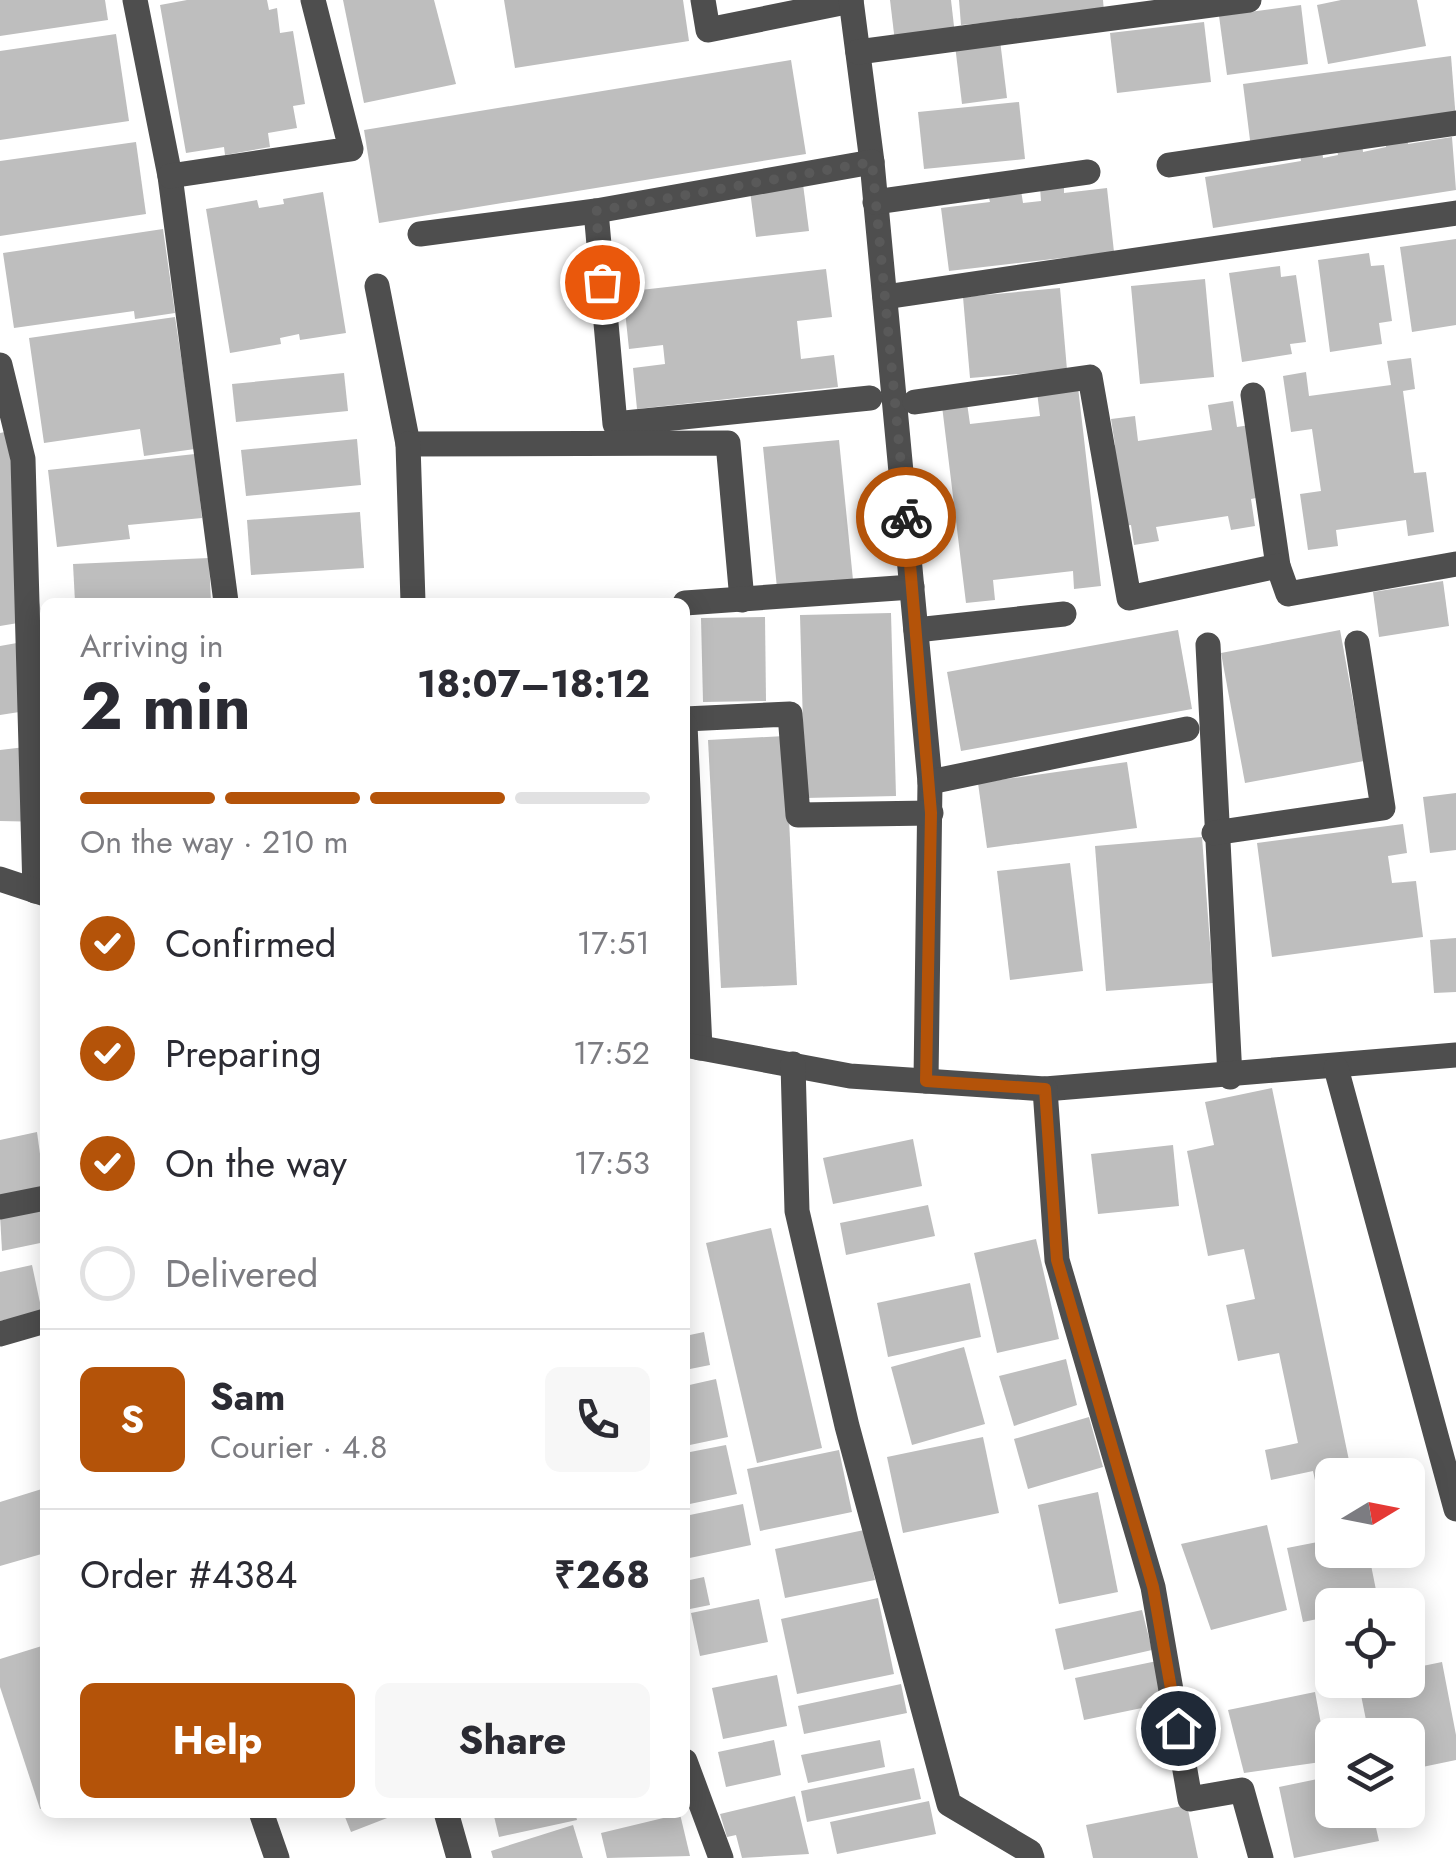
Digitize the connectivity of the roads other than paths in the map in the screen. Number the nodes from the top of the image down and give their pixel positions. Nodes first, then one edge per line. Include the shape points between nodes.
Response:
1 (134, 0) edge
2 (313, 0) edge
3 (703, 0) edge
4 (851, 0) edge
5 (1249, 0) edge
6 (858, 52) junction
7 (1456, 124) edge
8 (872, 162) junction
9 (1169, 165) dead end
10 (1088, 172) dead end
11 (170, 176) junction
12 (875, 202) junction
13 (596, 211) junction
14 (1456, 213) edge
15 (420, 234) dead end
16 (377, 286) dead end
17 (885, 297) junction
18 (0, 365) edge
19 (1253, 395) dead end
20 (870, 398) dead end
21 (915, 402) dead end
22 (408, 444) junction
23 (1456, 564) edge
24 (1278, 566) junction
25 (912, 587) junction
26 (225, 598) edge
27 (413, 598) edge
28 (749, 600) junction
29 (690, 603) edge
30 (1064, 614) dead end
31 (916, 630) junction
32 (1357, 642) dead end
33 (1208, 645) dead end
34 (690, 722) edge
35 (1187, 729) dead end
36 (930, 782) junction
37 (931, 813) junction
38 (1214, 833) junction
39 (0, 879) edge
40 (40, 892) edge
41 (690, 925) edge
42 (693, 1047) edge
43 (1456, 1055) edge
44 (793, 1064) junction
45 (1336, 1068) junction
46 (1230, 1077) junction
47 (926, 1081) junction
48 (1045, 1089) junction
49 (40, 1199) edge
50 (0, 1206) edge
51 (40, 1322) edge
52 (0, 1334) edge
53 (1456, 1510) edge
54 (690, 1775) edge
55 (263, 1818) edge
56 (448, 1818) edge
57 (277, 1858) edge
58 (459, 1858) edge
59 (720, 1858) edge
60 (1032, 1858) edge
61 (1261, 1858) edge

1 - 11 street
2 - 11 street via 351,150
3 - 4 street via 708,30
4 - 6 street
5 - 6 street
6 - 8 street
7 - 9 street
8 - 12 street
8 - 13 street
10 - 12 street
11 - 26 street
12 - 17 street
13 - 15 street
13 - 20 street via 616,424
14 - 17 street
16 - 22 street
17 - 25 street
18 - 40 street via 23,459
19 - 24 street
21 - 24 street via 1090,377 1128,598
22 - 27 street
22 - 28 street via 728,443
23 - 24 street via 1288,594
25 - 28 street
25 - 31 street
28 - 29 street
30 - 31 street
31 - 36 street
32 - 38 street via 1384,808
33 - 38 street
34 - 37 street via 790,714 798,815
35 - 36 street
36 - 37 street
37 - 47 street
38 - 46 street
39 - 40 street
41 - 42 street
42 - 44 street
43 - 45 street
44 - 47 street
44 - 60 street via 797,1211 949,1804
45 - 46 street
45 - 53 street
46 - 48 street
47 - 48 street
48 - 61 street via 1057,1260 1153,1587 1190,1800 1242,1790
49 - 50 street
51 - 52 street
54 - 59 street
55 - 57 street
56 - 58 street

